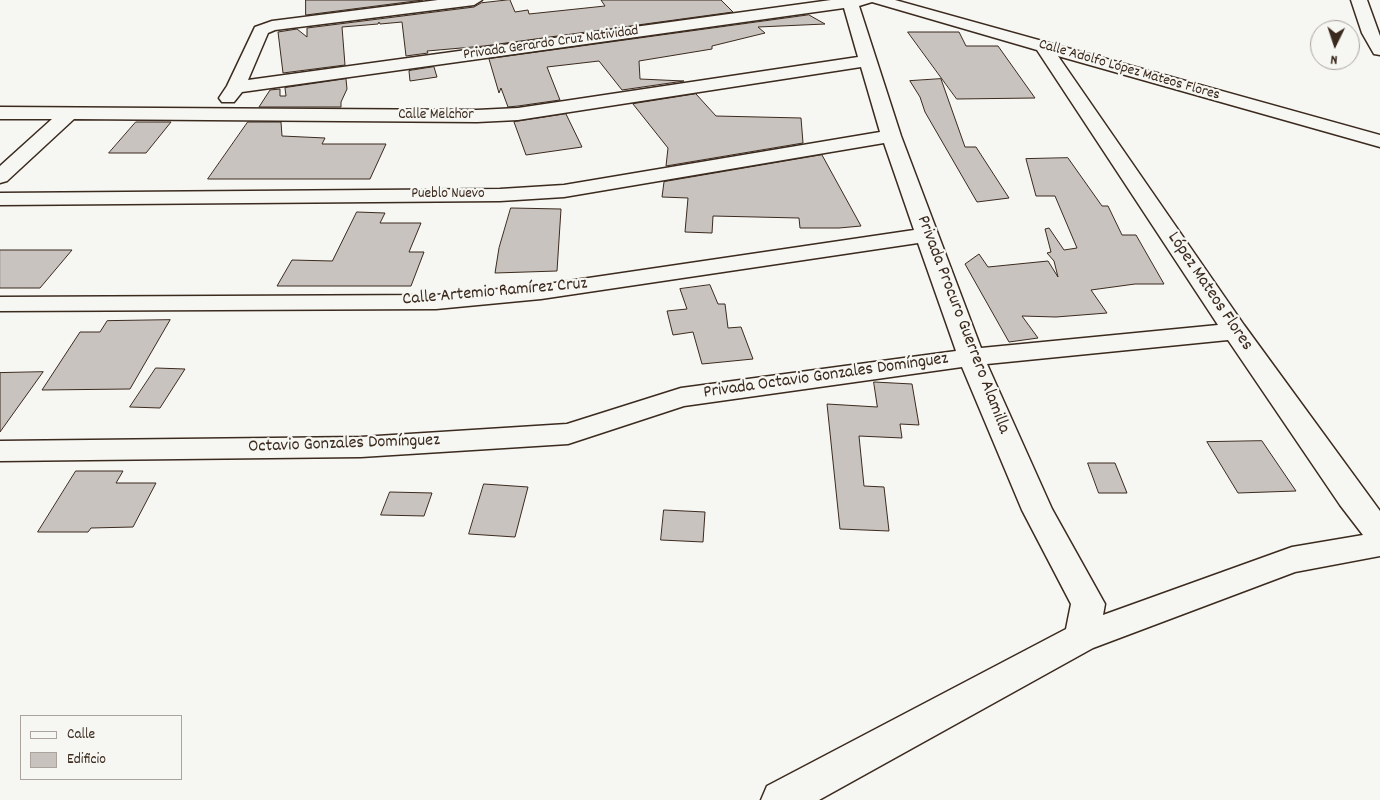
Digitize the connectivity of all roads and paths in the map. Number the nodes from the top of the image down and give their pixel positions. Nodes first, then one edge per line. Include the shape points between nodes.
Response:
1 (474, 0) edge
2 (878, 0) edge
3 (1359, 0) edge
4 (858, 1) edge
5 (1044, 46) junction
6 (1380, 50) edge
7 (868, 61) junction
8 (236, 87) junction
9 (0, 113) edge
10 (70, 113) junction
11 (214, 115) junction
12 (891, 136) junction
13 (1380, 141) edge
14 (0, 177) edge
15 (0, 198) edge
16 (926, 235) junction
17 (0, 304) edge
18 (1235, 331) junction
19 (971, 357) junction
20 (681, 397) joint
21 (0, 451) edge
22 (1380, 533) edge
23 (1380, 544) edge
24 (1081, 638) junction
25 (781, 800) edge

1 - 8 street via 261,30
2 - 5 street, Calle Adolfo López Mateos Flores
3 - 6 street via 1370,33
4 - 7 street, Privada Procuro Guerrero Alamilla
4 - 8 street, Privada Gerardo Cruz Natividad
5 - 13 street, Calle Adolfo López Mateos Flores
5 - 18 street, López Mateos Flores
7 - 11 street, Calle Melchor via 518,114
7 - 12 street, Privada Procuro Guerrero Alamilla
8 - 11 street
9 - 10 street, Calle Melchor
10 - 11 street, Calle Melchor
10 - 14 street
12 - 15 street, Pueblo Nuevo via 564,191 500,195
12 - 16 street, Privada Procuro Guerrero Alamilla
16 - 17 street, Calle Artemio Ramírez Cruz via 541,292 436,302
16 - 19 street, Privada Procuro Guerrero Alamilla
18 - 19 street, Privada Octavio Gonzales Domínguez
18 - 22 street, López Mateos Flores via 1351,497
19 - 20 street, Privada Octavio Gonzales Domínguez
19 - 24 street, Privada Procuro Guerrero Alamilla via 1037,510 1088,604
20 - 21 street, Octavio Gonzales Domínguez via 568,434 361,447
23 - 24 street via 1292,560
24 - 25 street

